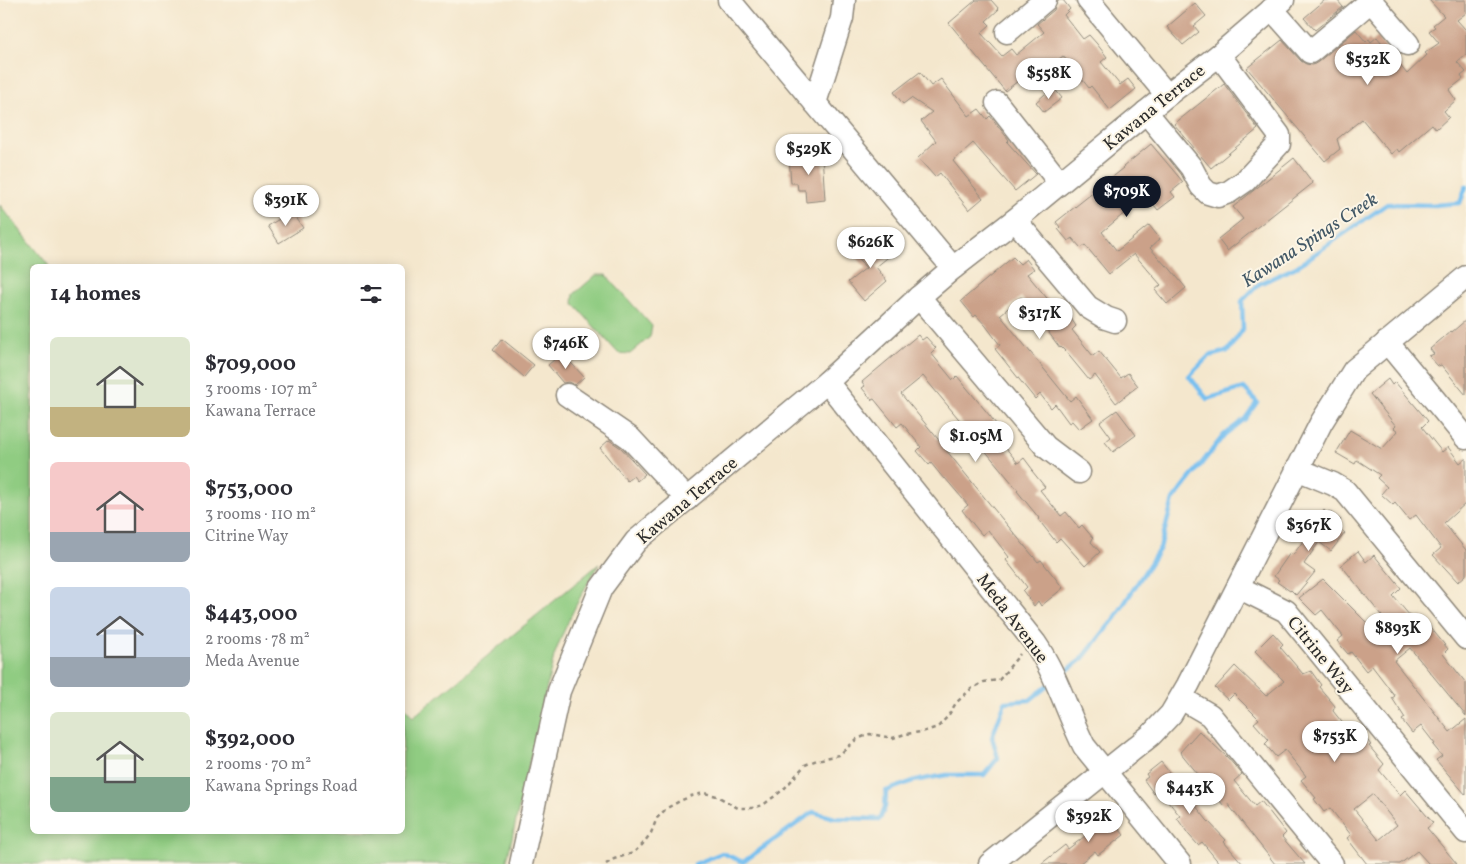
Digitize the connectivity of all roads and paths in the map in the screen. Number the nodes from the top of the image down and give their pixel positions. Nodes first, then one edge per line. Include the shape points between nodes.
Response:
1 (729, 0) edge
2 (844, 0) edge
3 (1045, 0) edge
4 (1088, 0) edge
5 (1372, 0) edge
6 (1277, 5) edge
7 (1007, 32) dead end
8 (1408, 44) dead end
9 (1219, 55) junction
10 (1167, 95) junction
11 (815, 103) junction
12 (997, 103) dead end
13 (1146, 112) junction
14 (1060, 183) junction
15 (1015, 220) junction
16 (953, 268) junction
17 (1466, 277) edge
18 (919, 297) junction
19 (1115, 321) dead end
20 (1387, 342) junction
21 (827, 382) junction
22 (567, 396) dead end
23 (1466, 438) edge
24 (1297, 469) junction
25 (1079, 472) dead end
26 (687, 499) junction
27 (1238, 587) junction
28 (1466, 638) edge
29 (1040, 650) junction
30 (1181, 698) junction
31 (1105, 773) junction
32 (1466, 832) edge
33 (521, 864) edge
34 (606, 864) edge
35 (990, 864) edge
36 (1180, 864) edge
37 (1332, 864) edge

1 - 11 street
2 - 11 street via 842,18
3 - 7 street
4 - 10 street
5 - 6 street via 1310,52
5 - 8 street
6 - 9 street, Kawana Terrace
9 - 10 street, Kawana Terrace
9 - 13 street via 1279,134 1279,144 1245,181 1218,196 1208,193
10 - 13 street, Kawana Terrace
11 - 16 street
12 - 14 street
13 - 14 street, Kawana Terrace
14 - 15 street, Kawana Terrace
15 - 16 street, Kawana Terrace
15 - 19 street via 1088,307
16 - 18 street, Kawana Terrace
17 - 20 street
18 - 21 street, Kawana Terrace
18 - 25 street via 1046,447
20 - 23 street
20 - 24 street via 1354,370 1320,423
21 - 26 street, Kawana Terrace
21 - 29 street, Meda Avenue
22 - 26 street via 630,438
24 - 27 street
24 - 28 street via 1345,491
26 - 33 street, Kawana Terrace via 636,541 601,588 559,691
27 - 30 street
27 - 32 street, Citrine Way via 1286,611
29 - 31 street, Meda Avenue via 1055,676 1084,746
29 - 34 path via 1023,650 1000,680 984,682 971,689 938,727 893,738 870,734 857,739 839,755 806,765 784,789 763,805 738,808 717,796 704,793 691,796 667,808 657,818 642,846
30 - 31 street via 1151,735
30 - 37 street via 1210,714
31 - 35 street
31 - 36 street, Meda Avenue

